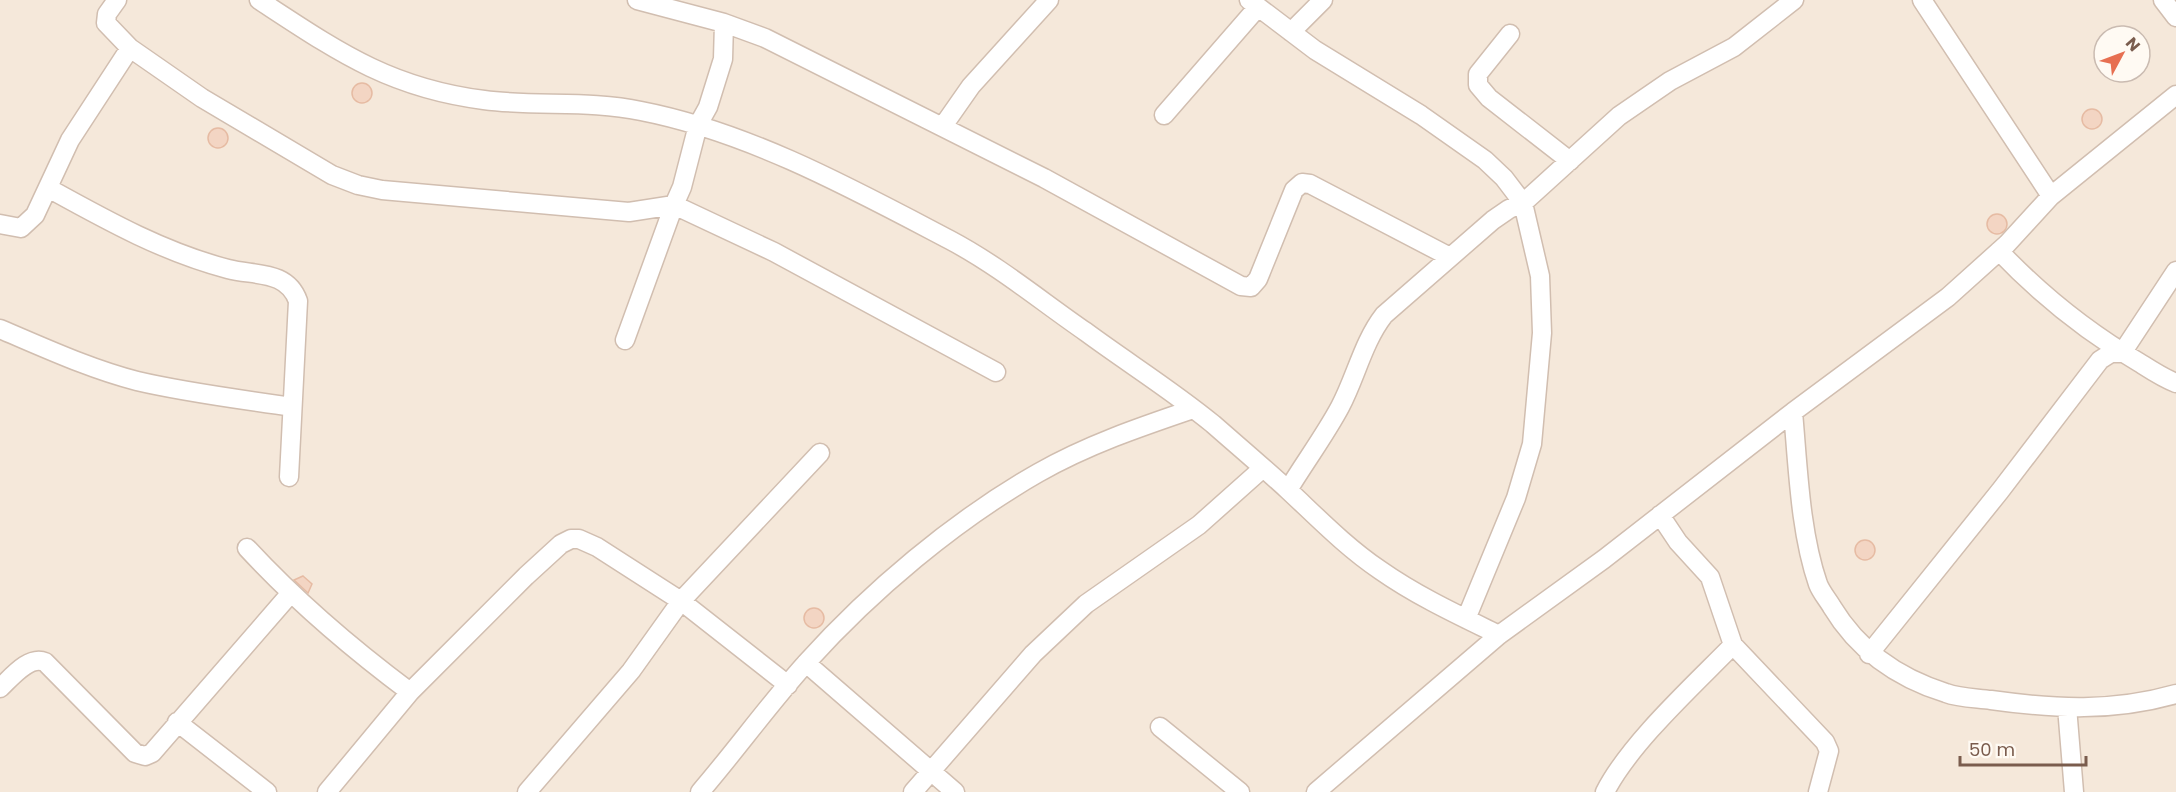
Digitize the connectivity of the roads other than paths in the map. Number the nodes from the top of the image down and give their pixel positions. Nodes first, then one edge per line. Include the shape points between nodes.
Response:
1 (117, 0) edge
2 (259, 0) edge
3 (637, 0) edge
4 (1049, 0) edge
5 (1323, 0) edge
6 (1794, 0) edge
7 (1922, 0) edge
8 (2163, 0) edge
9 (1253, 4) edge
10 (2176, 17) edge
11 (724, 23) junction
12 (1291, 32) junction
13 (1510, 34) dead end
14 (130, 48) junction
15 (2176, 95) edge
16 (1164, 115) dead end
17 (698, 125) junction
18 (943, 126) junction
19 (1570, 161) junction
20 (48, 188) junction
21 (2051, 196) junction
22 (1523, 203) junction
23 (674, 205) junction
24 (0, 224) edge
25 (1999, 251) junction
26 (1450, 257) junction
27 (2176, 271) edge
28 (0, 328) edge
29 (625, 340) dead end
30 (2122, 353) junction
31 (996, 372) dead end
32 (2176, 383) edge
33 (292, 407) junction
34 (1193, 409) junction
35 (1794, 412) junction
36 (820, 453) dead end
37 (1263, 468) junction
38 (289, 477) dead end
39 (1288, 490) junction
40 (1660, 516) junction
41 (248, 548) dead end
42 (290, 594) junction
43 (681, 601) junction
44 (1466, 620) junction
45 (1499, 635) junction
46 (1732, 645) junction
47 (1869, 654) junction
48 (806, 663) junction
49 (788, 685) junction
50 (0, 688) edge
51 (410, 692) junction
52 (2176, 694) edge
53 (2067, 707) junction
54 (177, 722) junction
55 (1160, 727) dead end
56 (933, 770) junction
57 (267, 792) edge
58 (327, 792) edge
59 (527, 792) edge
60 (700, 792) edge
61 (913, 792) edge
62 (955, 792) edge
63 (1240, 792) edge
64 (1316, 792) edge
65 (1605, 792) edge
66 (1818, 792) edge
67 (2074, 792) edge

1 - 14 street via 106,23
2 - 17 street via 365,66 437,92 488,101 602,105
3 - 11 street
4 - 18 street via 970,86
5 - 12 street
6 - 19 street via 1734,47 1670,81 1619,116
7 - 21 street
8 - 10 street
9 - 12 street
9 - 16 street
11 - 17 street via 723,59
11 - 18 street via 765,38
12 - 22 street via 1485,160
13 - 19 street via 1478,74 1478,85 1489,98
14 - 20 street via 70,140
14 - 23 street via 202,98 305,160 332,176 358,184 382,190 629,212
15 - 21 street
17 - 23 street
17 - 34 street via 783,159 998,267
18 - 26 street via 1240,286 1251,287 1258,279 1294,190 1302,183
19 - 22 street
20 - 24 street via 27,224 13,228
20 - 33 street via 147,241 230,270 286,281 298,301
21 - 25 street
22 - 26 street via 1493,220
22 - 44 street via 1540,276 1542,333 1532,444 1516,498
23 - 29 street
23 - 31 street via 774,252
25 - 30 street via 2033,287
25 - 35 street via 1948,297
26 - 39 street via 1372,329 1360,367 1339,409
27 - 30 street
28 - 33 street via 80,363 136,380 187,392
30 - 32 street
30 - 47 street via 2111,353 2100,360
33 - 38 street
34 - 37 street
34 - 48 street via 1081,451 992,503 922,554
35 - 40 street
35 - 47 street via 1798,479 1819,585 1844,627
36 - 43 street
37 - 39 street
37 - 56 street via 1199,525 1086,604 1033,654
39 - 44 street via 1331,532 1378,569
40 - 45 street
40 - 46 street via 1710,577
41 - 42 street
42 - 51 street
42 - 54 street
43 - 49 street
43 - 51 street via 597,547 571,539 526,576
43 - 59 street via 631,671
44 - 45 street
45 - 64 street
46 - 65 street via 1645,739 1611,779
46 - 66 street via 1825,742 1829,751
47 - 53 street via 1889,668 1946,694
48 - 49 street
48 - 56 street
49 - 60 street
50 - 54 street via 26,665 36,660 45,662 139,756 152,753
51 - 58 street
52 - 53 street via 2139,705
53 - 67 street
54 - 57 street
55 - 63 street
56 - 61 street
56 - 62 street

